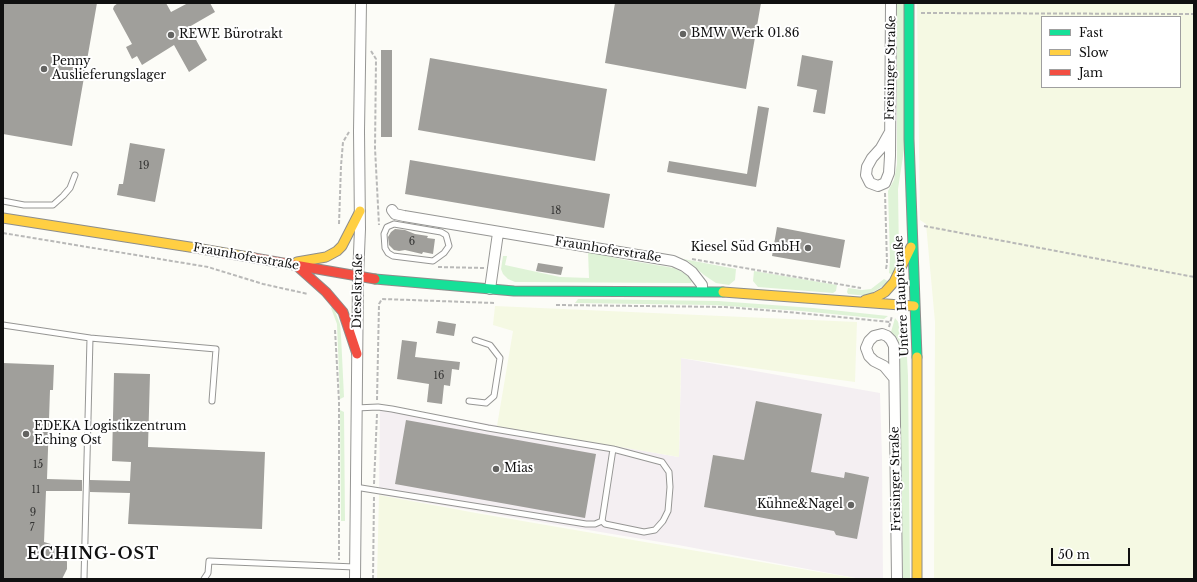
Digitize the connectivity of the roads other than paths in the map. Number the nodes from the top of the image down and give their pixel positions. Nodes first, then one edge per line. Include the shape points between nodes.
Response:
1 (361, 3) edge
2 (891, 3) edge
3 (909, 3) edge
4 (890, 132) junction
5 (75, 175) dead end
6 (3, 201) edge
7 (392, 210) dead end
8 (360, 211) junction
9 (3, 218) edge
10 (498, 233) junction
11 (449, 246) joint
12 (912, 246) junction
13 (278, 263) junction
14 (297, 266) junction
15 (358, 277) junction
16 (490, 289) junction
17 (702, 291) junction
18 (858, 302) junction
19 (914, 306) junction
20 (3, 325) edge
21 (90, 338) junction
22 (475, 340) dead end
23 (357, 354) junction
24 (894, 378) dead end
25 (212, 401) dead end
26 (470, 401) dead end
27 (356, 408) junction
28 (614, 449) junction
29 (355, 486) junction
30 (602, 521) junction
31 (355, 567) junction
32 (84, 579) edge
33 (204, 579) edge
34 (355, 579) edge
35 (898, 579) edge
36 (917, 579) edge

1 - 8 street, Dieselstraße
2 - 4 street, Freisinger Straße
3 - 12 main road, Untere Hauptstraße
4 - 4 street, Freisinger Straße via 867,167 866,175 870,183 878,186 885,183 889,174
5 - 6 lane via 67,192 52,206
7 - 10 street, Fraunhoferstraße via 395,214 404,216
8 - 13 main road via 337,251 314,260
8 - 15 street, Dieselstraße
9 - 13 main road, Fraunhoferstraße
10 - 16 street
10 - 17 street, Fraunhoferstraße via 673,261 692,272 702,284
11 - 11 lane via 446,235 441,232 394,224 387,227 384,234 385,248 393,256 433,261
12 - 18 main road via 894,282 885,292
12 - 19 main road, Untere Hauptstraße
13 - 14 main road, Fraunhoferstraße
14 - 15 main road, Fraunhoferstraße
14 - 23 main road via 326,292 343,312
15 - 16 main road, Fraunhoferstraße
15 - 23 street, Dieselstraße
16 - 17 main road, Fraunhoferstraße
17 - 18 main road, Fraunhoferstraße
18 - 19 main road, Fraunhoferstraße
19 - 36 main road, Untere Hauptstraße via 917,365
20 - 21 lane
21 - 25 lane via 216,349
21 - 32 lane
22 - 26 lane via 490,345 500,358 494,396 486,403
23 - 27 street, Dieselstraße
24 - 35 street, Freisinger Straße
27 - 28 lane via 378,407
27 - 29 street, Dieselstraße
28 - 30 lane
28 - 30 lane via 662,462 669,472 668,511 655,530 644,532 605,524
29 - 30 lane via 586,524
29 - 31 street, Dieselstraße
31 - 33 lane via 210,561
31 - 34 street, Dieselstraße

